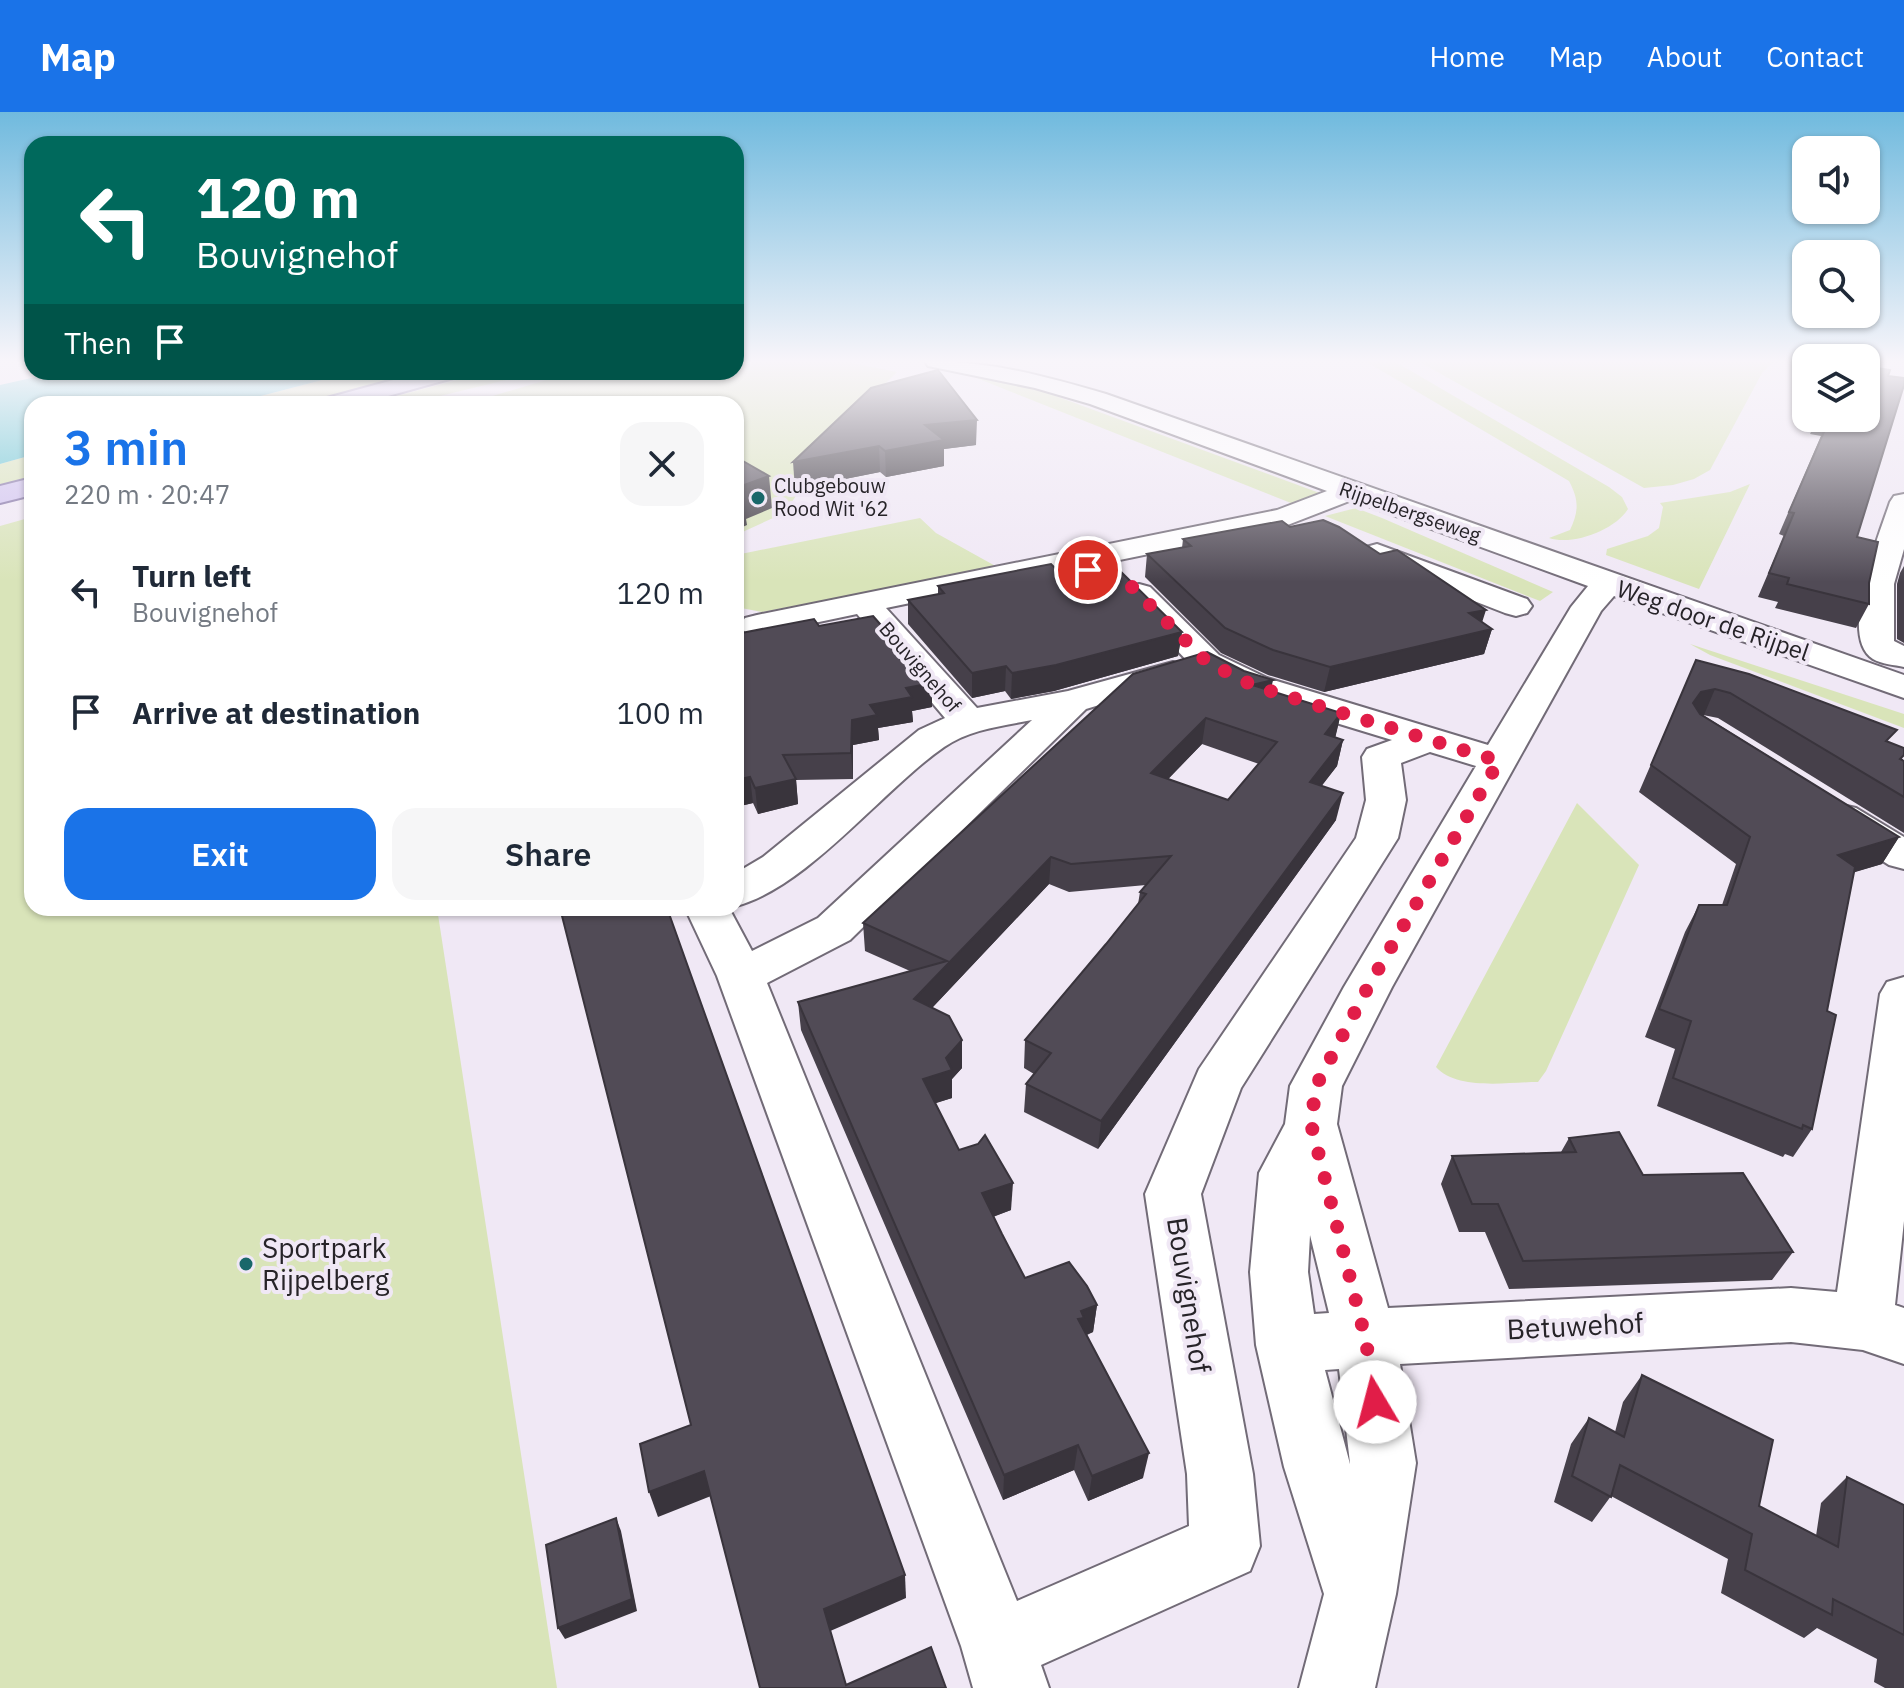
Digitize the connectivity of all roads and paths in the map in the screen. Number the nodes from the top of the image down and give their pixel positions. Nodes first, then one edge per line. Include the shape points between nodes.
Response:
1 (1196, 435) edge
2 (24, 488) edge
3 (1351, 491) junction
4 (0, 495) edge
5 (1904, 502) edge
6 (1285, 517) junction
7 (1328, 534) edge
8 (1898, 543) edge
9 (1357, 545) edge
10 (1088, 570) edge
11 (1608, 583) junction
12 (1516, 606) dead end
13 (872, 612) dead end
14 (757, 625) dead end
15 (1904, 657) edge
16 (1207, 662) junction
17 (1904, 687) edge
18 (1073, 701) junction
19 (968, 721) junction
20 (1428, 740) junction
21 (1499, 761) junction
22 (1810, 797) edge
23 (1904, 856) edge
24 (744, 887) edge
25 (719, 916) edge
26 (741, 976) junction
27 (1904, 994) edge
28 (1901, 1054) edge
29 (1311, 1124) junction
30 (1884, 1329) edge
31 (1366, 1341) junction
32 (1287, 1345) junction
33 (1360, 1594) junction
34 (1005, 1667) edge
35 (1337, 1688) edge

1 - 3 street, Rijpelbergseweg
2 - 4 main road
3 - 6 street
3 - 11 street, Rijpelbergseweg
5 - 8 street
6 - 7 street
6 - 14 street
8 - 15 street via 1878,584 1877,641 1884,651
9 - 12 street
10 - 16 street via 1117,572
11 - 17 street, Weg door de Rijpel
11 - 21 street, Weg door de Rijpel via 1587,607
13 - 19 street, Bouvignehof
16 - 18 street, Bouvignehof
16 - 20 street via 1254,686
18 - 19 street, Bouvignehof
18 - 26 street, Bouvignehof via 834,929
19 - 24 street, Bouvignehof via 932,738 778,867
20 - 21 street
20 - 34 street, Bouvignehof via 1381,757 1386,800 1377,838 1217,1083 1173,1194 1220,1474 1225,1546
21 - 29 street, Weg door de Rijpel via 1322,1074
22 - 23 street
25 - 26 street, Bouvignehof
26 - 34 street, Bouvignehof
27 - 28 street, Betuwehof
28 - 30 street, Betuwehof
29 - 31 street, Weg door de Rijpel
29 - 32 street, Weg door de Rijpel via 1286,1173 1279,1272
30 - 31 street, Betuwehof via 1791,1315 1429,1333
31 - 32 street, Betuwehof
31 - 33 street, Weg door de Rijpel via 1383,1463
32 - 33 street, Weg door de Rijpel via 1317,1467
33 - 35 street, Weg door de Rijpel

